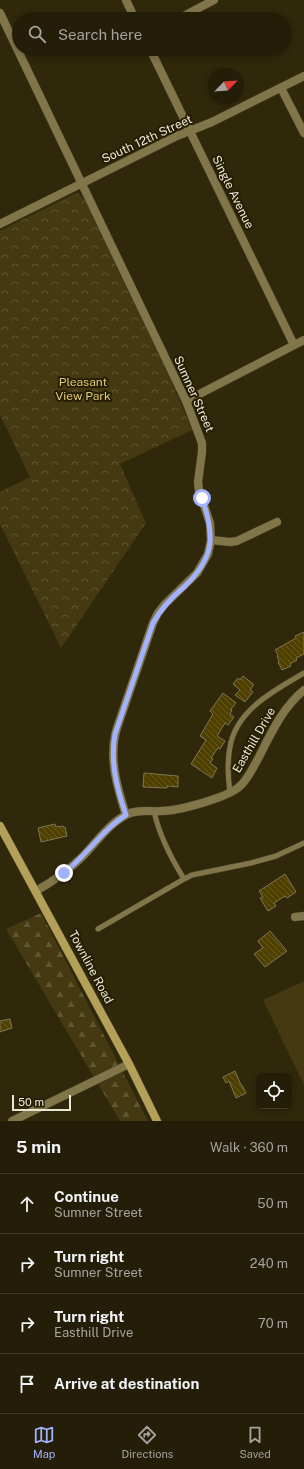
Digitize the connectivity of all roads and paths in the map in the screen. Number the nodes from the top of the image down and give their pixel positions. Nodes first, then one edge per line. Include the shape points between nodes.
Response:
1 (126, 0) edge
2 (214, 0) edge
3 (132, 12) edge
4 (191, 12) edge
5 (0, 13) edge
6 (12, 38) edge
7 (21, 56) edge
8 (153, 56) edge
9 (304, 76) edge
10 (281, 88) junction
11 (190, 132) junction
12 (304, 133) edge
13 (82, 183) junction
14 (0, 224) edge
15 (304, 340) edge
16 (294, 345) junction
17 (186, 401) junction
18 (277, 522) dead end
19 (210, 540) junction
20 (304, 673) edge
21 (304, 690) edge
22 (230, 793) junction
23 (154, 811) junction
24 (126, 815) junction
25 (0, 826) edge
26 (304, 843) edge
27 (184, 879) junction
28 (36, 891) junction
29 (304, 916) edge
30 (295, 917) dead end
31 (98, 928) dead end
32 (129, 1064) junction
33 (12, 1121) edge
34 (157, 1121) edge

1 - 3 street
2 - 4 street
5 - 6 street, Sumner Street
7 - 13 street, Sumner Street
8 - 11 street, Single Avenue
9 - 10 street, South 12th Street
10 - 11 street, South 12th Street
10 - 12 street
11 - 13 street, South 12th Street
11 - 16 street, Single Avenue
13 - 14 street, South 12th Street
13 - 17 street, Sumner Street
15 - 16 street
16 - 17 street
17 - 19 street, Sumner Street via 202,443 198,482 210,524
18 - 19 street via 236,541
19 - 24 street, Sumner Street via 208,554 197,573 165,604 153,623 117,728 114,762
20 - 22 lane via 270,693 237,727 229,752
21 - 22 street, Easthill Drive via 282,715 247,779
22 - 23 street, Easthill Drive via 171,810
23 - 24 street, Easthill Drive
23 - 27 lane via 165,842
24 - 28 street, Easthill Drive via 74,865
25 - 28 street, Townline Road
26 - 27 lane via 276,856
27 - 31 lane
28 - 32 street, Townline Road
29 - 30 street
32 - 33 street
32 - 34 street, Townline Road

